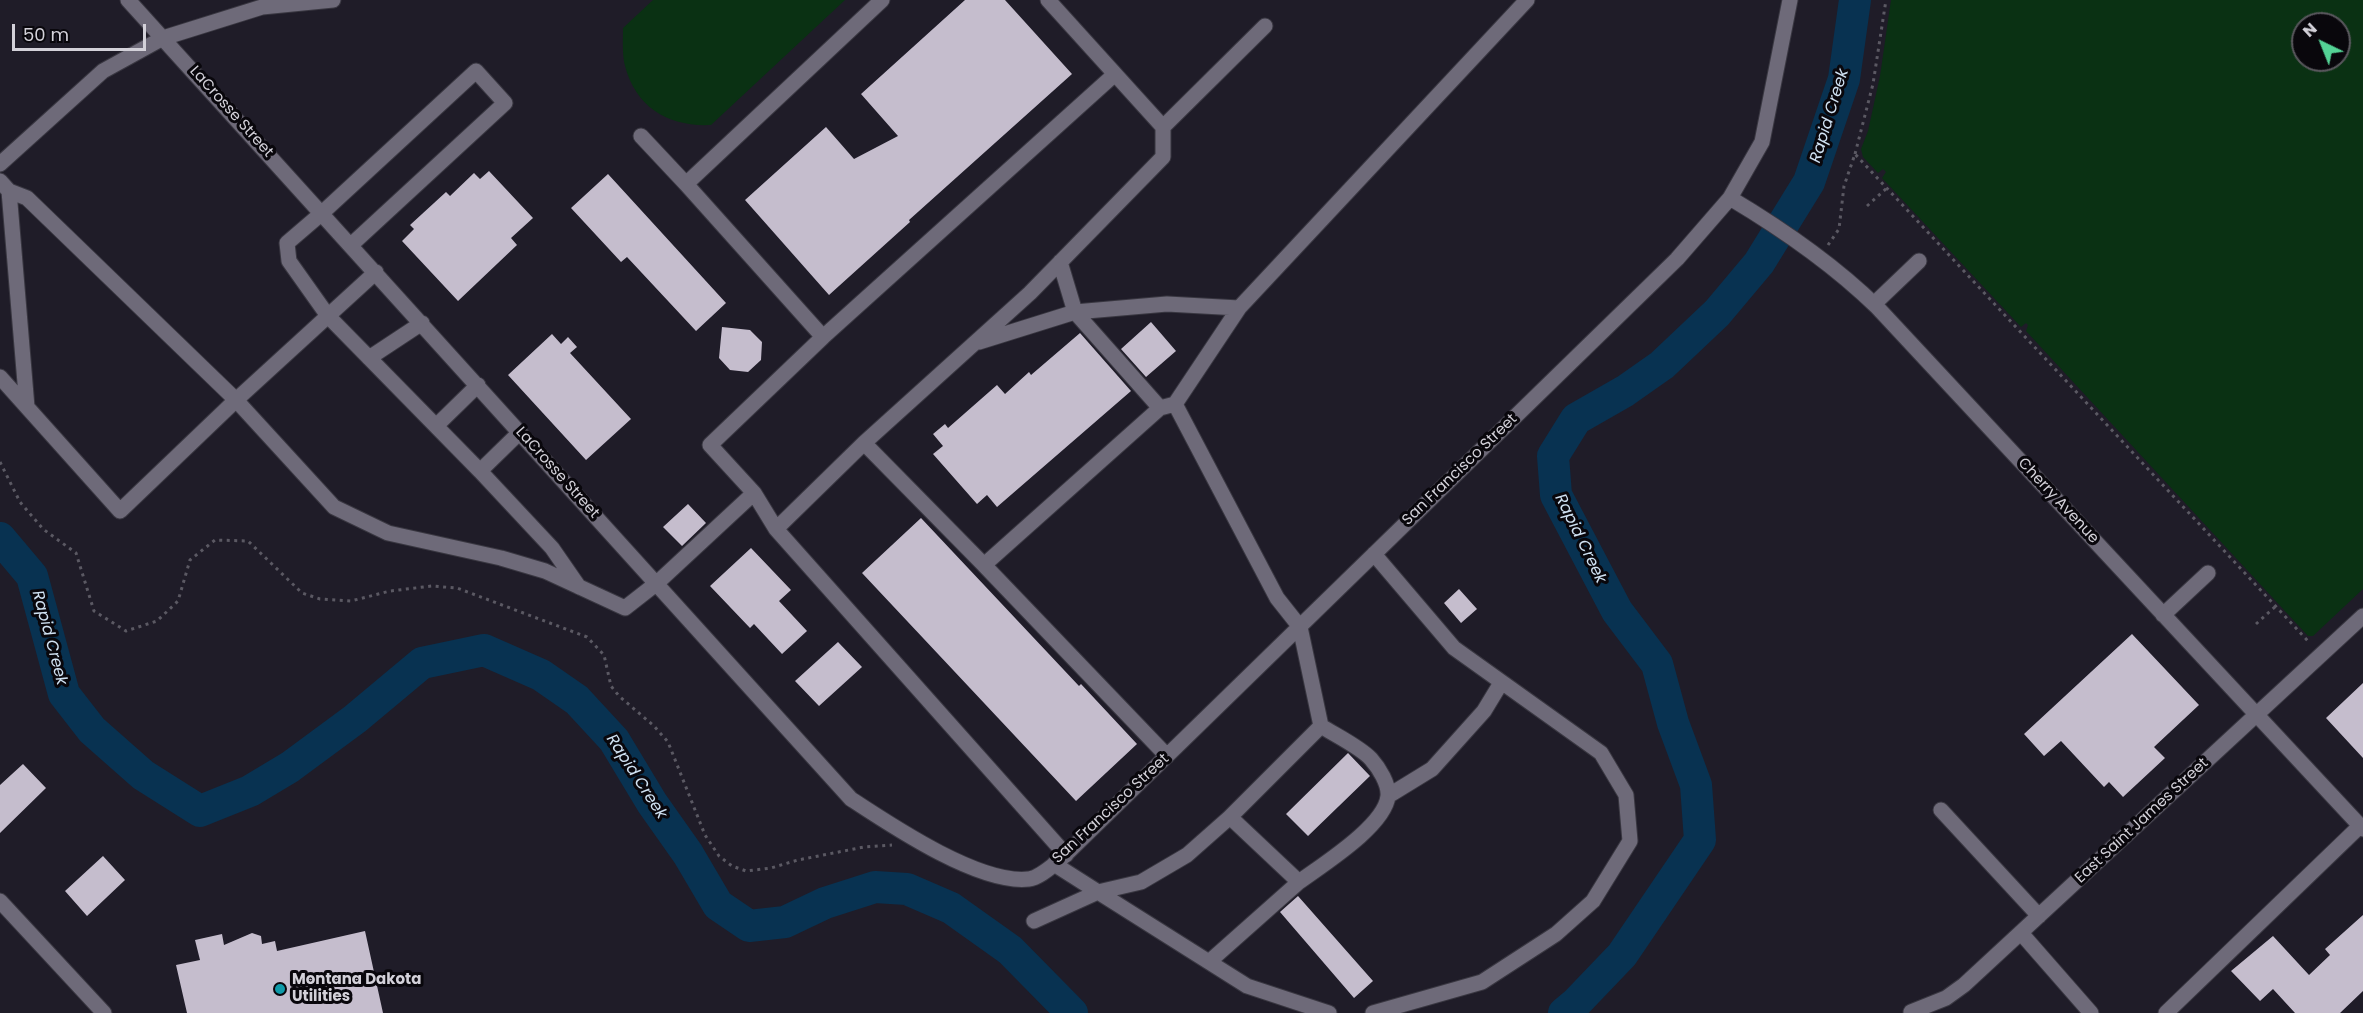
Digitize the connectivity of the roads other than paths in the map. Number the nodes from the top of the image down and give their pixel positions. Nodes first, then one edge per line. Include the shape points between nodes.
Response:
1 (128, 0) edge
2 (333, 0) edge
3 (882, 0) edge
4 (1048, 0) edge
5 (1527, 0) edge
6 (1790, 0) edge
7 (1265, 26) dead end
8 (163, 38) junction
9 (1115, 74) junction
10 (1163, 127) junction
11 (641, 136) dead end
12 (0, 164) edge
13 (686, 184) junction
14 (5, 186) edge
15 (1730, 198) junction
16 (322, 213) junction
17 (351, 245) junction
18 (1919, 261) dead end
19 (1060, 262) junction
20 (376, 272) junction
21 (1874, 304) junction
22 (1239, 308) junction
23 (1075, 312) junction
24 (328, 316) junction
25 (422, 323) junction
26 (823, 337) junction
27 (974, 344) junction
28 (369, 358) junction
29 (0, 377) edge
30 (477, 385) junction
31 (236, 400) junction
32 (1168, 406) junction
33 (27, 407) junction
34 (436, 426) junction
35 (520, 432) junction
36 (864, 442) junction
37 (480, 471) junction
38 (754, 493) junction
39 (776, 529) junction
40 (1374, 554) junction
41 (984, 565) junction
42 (2208, 573) dead end
43 (657, 583) junction
44 (579, 587) junction
45 (2163, 615) junction
46 (2363, 616) edge
47 (1300, 627) junction
48 (1501, 683) junction
49 (2257, 715) junction
50 (1321, 726) junction
51 (1167, 756) junction
52 (1388, 796) junction
53 (1941, 810) dead end
54 (1230, 817) junction
55 (2362, 828) edge
56 (1060, 860) junction
57 (1030, 879) joint
58 (1299, 882) junction
59 (1098, 892) junction
60 (0, 901) edge
61 (2039, 916) junction
62 (1034, 921) dead end
63 (2021, 933) junction
64 (1210, 962) junction
65 (1911, 1012) edge
66 (104, 1013) edge
67 (1329, 1013) edge
68 (1373, 1013) edge
69 (2091, 1013) edge
70 (2166, 1013) edge

1 - 8 street, LaCrosse Street
2 - 8 street via 262,7
3 - 13 street
4 - 9 street
5 - 22 street
6 - 15 street, San Francisco Street via 1762,142
7 - 10 street
8 - 12 street via 103,71
8 - 16 street, LaCrosse Street
9 - 10 street
9 - 26 street
10 - 19 street via 1163,157
11 - 13 street
13 - 26 street
14 - 31 street via 27,198
14 - 33 street
15 - 21 street, Cherry Avenue via 1825,253
15 - 40 street, San Francisco Street via 1677,259
16 - 17 street, LaCrosse Street
16 - 17 street via 476,71 506,103
16 - 24 street via 286,243 289,261
17 - 20 street, LaCrosse Street
18 - 21 street
19 - 23 street
19 - 27 street
20 - 24 street
20 - 25 street, LaCrosse Street
21 - 45 street, Cherry Avenue
22 - 23 street via 1167,304
22 - 32 street
23 - 27 street
23 - 32 street
24 - 28 street
24 - 31 street
25 - 28 street
25 - 30 street, LaCrosse Street
26 - 38 street via 710,445
27 - 36 street
28 - 34 street
29 - 33 street
30 - 34 street
30 - 35 street, LaCrosse Street
31 - 33 street via 120,511
31 - 44 street via 334,507 388,533 501,558 545,571
32 - 41 street
32 - 47 street via 1277,597
34 - 37 street
35 - 37 street
35 - 43 street, LaCrosse Street
36 - 39 street
36 - 41 street
37 - 44 street via 552,548
38 - 39 street
38 - 43 street
39 - 56 street
40 - 47 street, San Francisco Street
40 - 48 street via 1454,648
41 - 51 street
42 - 45 street
43 - 44 street via 625,608
43 - 57 street, LaCrosse Street via 851,799 910,838 992,875
45 - 49 street, Cherry Avenue
46 - 49 street, East Saint James Street
47 - 50 street
47 - 51 street, San Francisco Street
48 - 52 street via 1484,711 1432,770
48 - 68 street via 1601,753 1626,795 1630,841 1593,901 1546,940 1482,982
49 - 55 street, Cherry Avenue
49 - 61 street, East Saint James Street
50 - 52 street via 1371,758 1383,777
50 - 54 street
51 - 56 street, San Francisco Street
52 - 58 street via 1381,814 1352,844
53 - 61 street
54 - 58 street
54 - 59 street via 1187,855 1141,882
55 - 70 street
56 - 57 street, San Francisco Street
56 - 59 street
58 - 64 street
59 - 62 street
59 - 64 street
60 - 66 street
61 - 63 street, East Saint James Street
63 - 65 street, East Saint James Street via 1946,998
63 - 69 street
64 - 67 street via 1247,986

